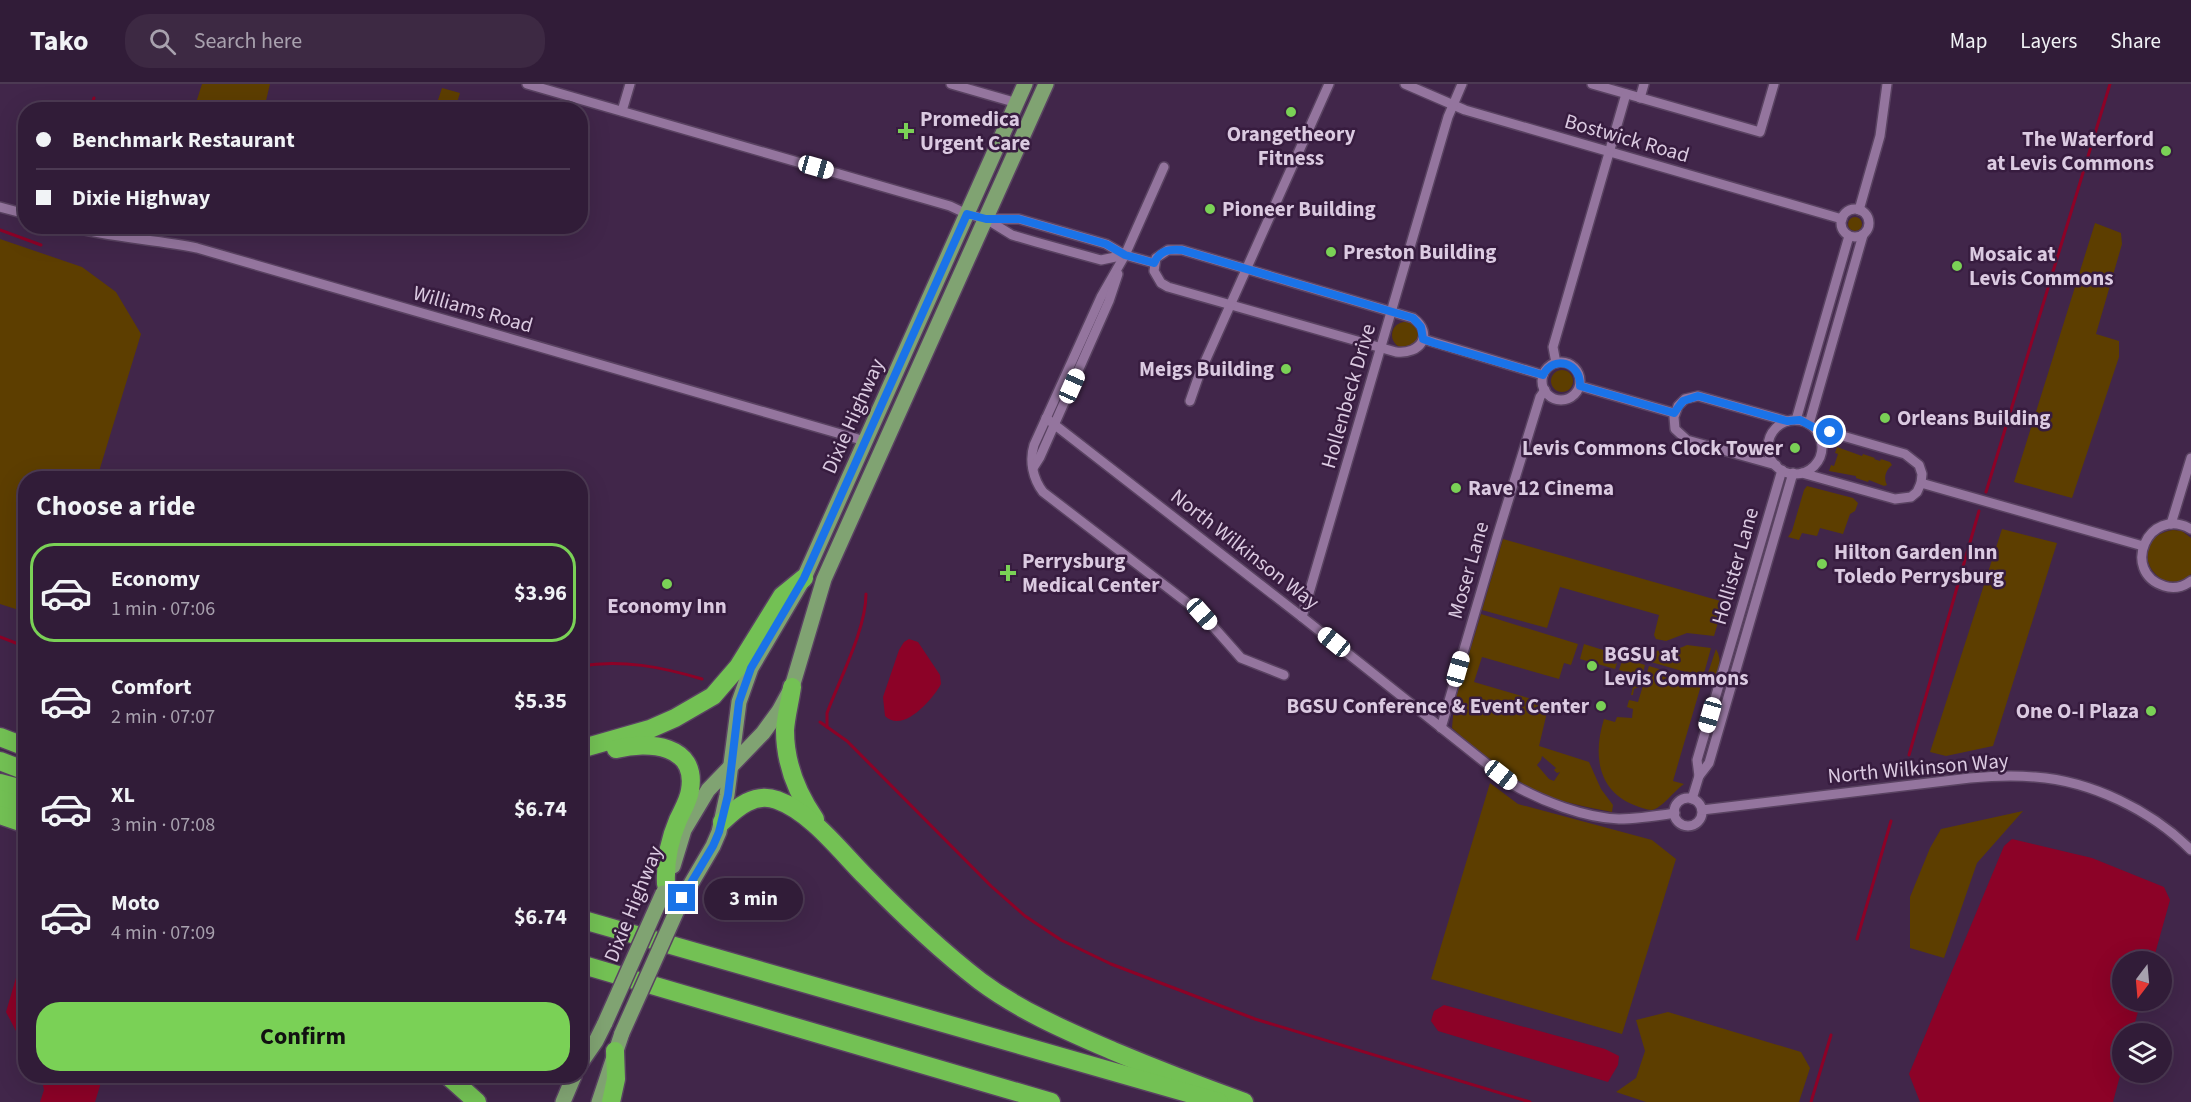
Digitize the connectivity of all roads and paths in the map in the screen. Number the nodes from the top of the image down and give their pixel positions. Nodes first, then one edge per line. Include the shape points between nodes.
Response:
1 (527, 84) edge
2 (630, 84) edge
3 (951, 84) edge
4 (1025, 84) edge
5 (1046, 84) edge
6 (1329, 84) edge
7 (1405, 84) edge
8 (1462, 84) edge
9 (1592, 84) edge
10 (1644, 84) edge
11 (1774, 84) edge
12 (1887, 84) edge
13 (1611, 87) edge
14 (1626, 94) junction
15 (1640, 98) junction
16 (1017, 103) junction
17 (1453, 105) junction
18 (622, 111) junction
19 (1609, 152) junction
20 (1164, 167) dead end
21 (0, 207) edge
22 (1859, 210) junction
23 (18, 212) edge
24 (967, 214) junction
25 (986, 219) junction
26 (1842, 219) junction
27 (100, 234) edge
28 (1863, 235) junction
29 (1849, 236) junction
30 (1125, 255) junction
31 (1154, 263) junction
32 (1246, 268) junction
33 (1230, 305) junction
34 (1391, 312) junction
35 (1423, 339) junction
36 (1380, 349) junction
37 (1556, 363) junction
38 (1543, 375) junction
39 (1580, 386) junction
40 (1545, 390) junction
41 (1190, 401) dead end
42 (1674, 413) junction
43 (1046, 418) junction
44 (1791, 421) junction
45 (1054, 425) junction
46 (1812, 426) junction
47 (865, 441) junction
48 (2191, 458) edge
49 (1779, 467) junction
50 (1033, 468) junction
51 (1798, 473) junction
52 (1922, 483) junction
53 (2171, 524) junction
54 (2191, 529) edge
55 (2143, 546) junction
56 (804, 578) junction
57 (2191, 582) edge
58 (1302, 617) junction
59 (1284, 675) dead end
60 (792, 687) junction
61 (1441, 728) junction
62 (0, 732) edge
63 (0, 737) edge
64 (18, 737) edge
65 (18, 744) edge
66 (588, 747) edge
67 (588, 756) edge
68 (0, 761) edge
69 (732, 766) junction
70 (18, 768) edge
71 (1699, 776) junction
72 (0, 783) edge
73 (18, 788) edge
74 (1692, 799) junction
75 (0, 800) edge
76 (18, 806) edge
77 (1702, 810) junction
78 (1675, 813) junction
79 (0, 815) edge
80 (18, 821) edge
81 (722, 822) junction
82 (828, 837) junction
83 (2191, 850) edge
84 (665, 889) junction
85 (588, 921) edge
86 (588, 968) edge
87 (615, 1051) junction
88 (588, 1052) edge
89 (451, 1083) edge
90 (454, 1083) edge
91 (571, 1083) edge
92 (467, 1102) edge
93 (477, 1102) edge
94 (563, 1102) edge
95 (599, 1102) edge
96 (611, 1102) edge
97 (1051, 1102) edge
98 (1219, 1102) edge
99 (1244, 1102) edge

1 - 18 street
2 - 18 street
3 - 16 street
4 - 16 main road, Dixie Highway
5 - 25 main road, Dixie Highway
6 - 32 street
7 - 17 street, Bostwick Road
8 - 17 street, Hollenbeck Drive
9 - 13 street
10 - 15 street
11 - 15 street via 1760,132
12 - 22 street via 1880,136
13 - 14 street
14 - 15 street
14 - 19 street
16 - 24 main road, Dixie Highway
17 - 19 street, Bostwick Road
17 - 34 street, Hollenbeck Drive
18 - 24 street
19 - 26 street, Bostwick Road
19 - 37 street via 1554,347
20 - 30 street
21 - 23 street
22 - 26 street via 1847,212
22 - 28 street via 1869,219
24 - 25 street
24 - 47 main road, Dixie Highway
25 - 30 street via 1019,219 1106,244
25 - 30 street via 1012,235 1101,260
25 - 60 main road, Dixie Highway via 824,579
26 - 29 street via 1842,227
27 - 47 street, Williams Road via 197,248
28 - 29 street
28 - 46 street
29 - 44 street
30 - 31 street
30 - 43 street via 1101,297
30 - 45 street
31 - 32 street via 1161,253 1174,249
31 - 33 street via 1155,276 1167,287
32 - 33 street
32 - 34 street
33 - 36 street
33 - 41 street
34 - 35 street via 1413,318
34 - 36 street, Hollenbeck Drive
35 - 36 street via 1419,347 1405,353
35 - 38 street
36 - 58 street, Hollenbeck Drive
37 - 38 street
37 - 39 street via 1573,367 1579,374
38 - 40 street
39 - 40 street via 1562,399
39 - 42 street
40 - 61 street, Moser Lane
42 - 44 street via 1683,401 1698,396
42 - 49 street via 1676,429 1687,440
43 - 45 street, North Wilkinson Way
43 - 50 street via 1032,451
44 - 46 street
44 - 49 street via 1777,427 1768,443 1770,455
45 - 50 street
45 - 58 street, North Wilkinson Way
46 - 51 street via 1821,440 1821,454 1814,466
46 - 52 street via 1905,454 1919,465
47 - 56 main road, Dixie Highway
48 - 53 street
49 - 51 street
49 - 71 street, Hollister Lane via 1697,760
50 - 59 street via 1043,492 1202,614 1241,658
51 - 52 street via 1894,499 1911,497
51 - 71 street, Hollister Lane via 1709,763
52 - 55 street
53 - 54 street
53 - 55 street via 2157,528
55 - 57 street via 2145,570 2157,583 2175,587
56 - 66 highway via 782,596 738,667 713,696 650,729
56 - 69 main road, Dixie Highway via 751,668 739,702
58 - 61 street, North Wilkinson Way
60 - 69 main road, Dixie Highway via 763,733
60 - 82 highway via 786,748 802,800
61 - 78 street, North Wilkinson Way via 1512,784 1543,800 1603,818
62 - 64 highway
63 - 65 highway
67 - 84 highway via 632,746 658,746 679,755 688,768 690,792 672,837
68 - 70 highway
69 - 81 main road, Dixie Highway
69 - 84 main road, Dixie Highway via 708,790 684,830
71 - 74 street, Hollister Lane
72 - 73 highway
74 - 77 street
74 - 78 street via 1680,801
75 - 76 highway
77 - 78 street, North Wilkinson Way via 1699,820 1690,825 1680,823
77 - 83 street, North Wilkinson Way via 1970,778 2037,777 2088,788 2128,805 2166,828
79 - 80 highway
81 - 82 highway via 748,801 775,799
81 - 87 main road, Dixie Highway, bridge via 713,846 682,898
82 - 99 highway via 926,935 1012,1002 1083,1038
84 - 88 main road, Dixie Highway, bridge
85 - 98 highway
86 - 97 highway
87 - 95 main road, Dixie Highway
87 - 96 highway
89 - 92 highway
90 - 93 highway
91 - 94 main road

